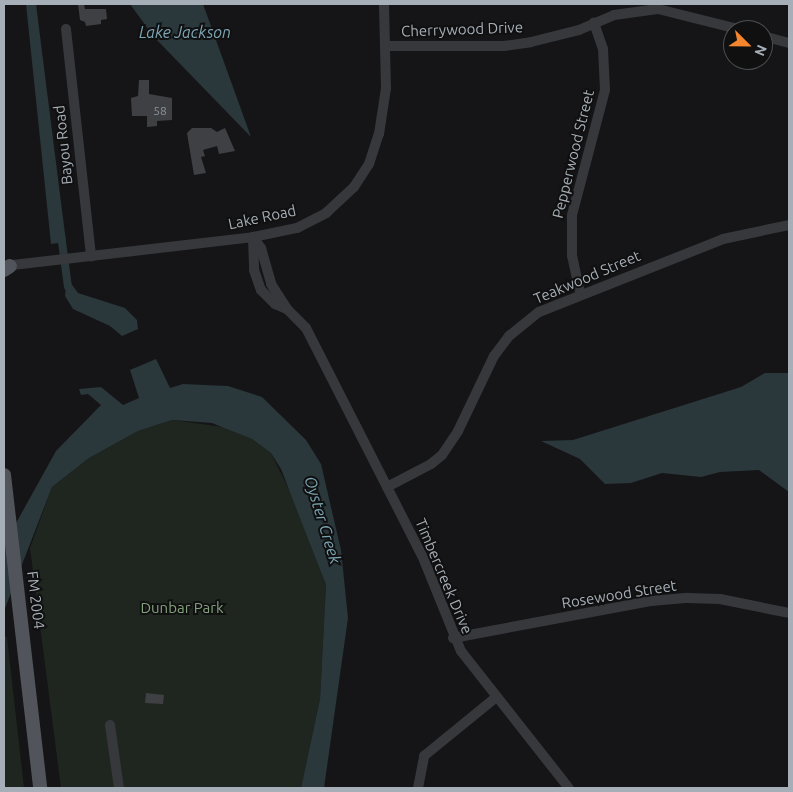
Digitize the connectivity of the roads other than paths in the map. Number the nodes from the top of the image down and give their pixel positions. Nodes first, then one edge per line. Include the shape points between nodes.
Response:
1 (384, 4) edge
2 (594, 23) junction
3 (723, 25) edge
4 (66, 29) dead end
5 (773, 39) edge
6 (789, 43) edge
7 (385, 46) junction
8 (789, 225) edge
9 (253, 237) junction
10 (86, 258) junction
11 (5, 266) edge
12 (580, 293) junction
13 (4, 475) edge
14 (386, 487) junction
15 (789, 613) edge
16 (453, 638) junction
17 (495, 698) junction
18 (110, 725) dead end
19 (40, 788) edge
20 (119, 788) edge
21 (418, 788) edge
22 (569, 788) edge

1 - 7 street, Lake Road
2 - 3 street, Cherrywood Drive via 630,11 658,9
2 - 7 street, Cherrywood Drive via 558,36 504,46
2 - 12 street, Pepperwood Street via 603,49 605,90 572,215 572,256
4 - 10 street, Bayou Road
5 - 6 street
7 - 9 street, Lake Road via 384,114 370,164 354,187 326,213 298,228
8 - 12 street, Teakwood Street via 723,239
9 - 10 street, Lake Road
9 - 14 street, Timbercreek Drive via 254,270 261,290 306,328
10 - 11 street, Lake Road
12 - 14 street, Teakwood Street via 539,312 509,336 494,356 458,432 442,456
13 - 19 main road, FM 2004 / FM 2004 via 24,626
14 - 16 street, Timbercreek Drive via 424,560
15 - 16 street, Rosewood Street via 720,600 651,601
16 - 17 street, Timbercreek Drive
17 - 21 street via 424,756
17 - 22 street, Timbercreek Drive
18 - 20 street

